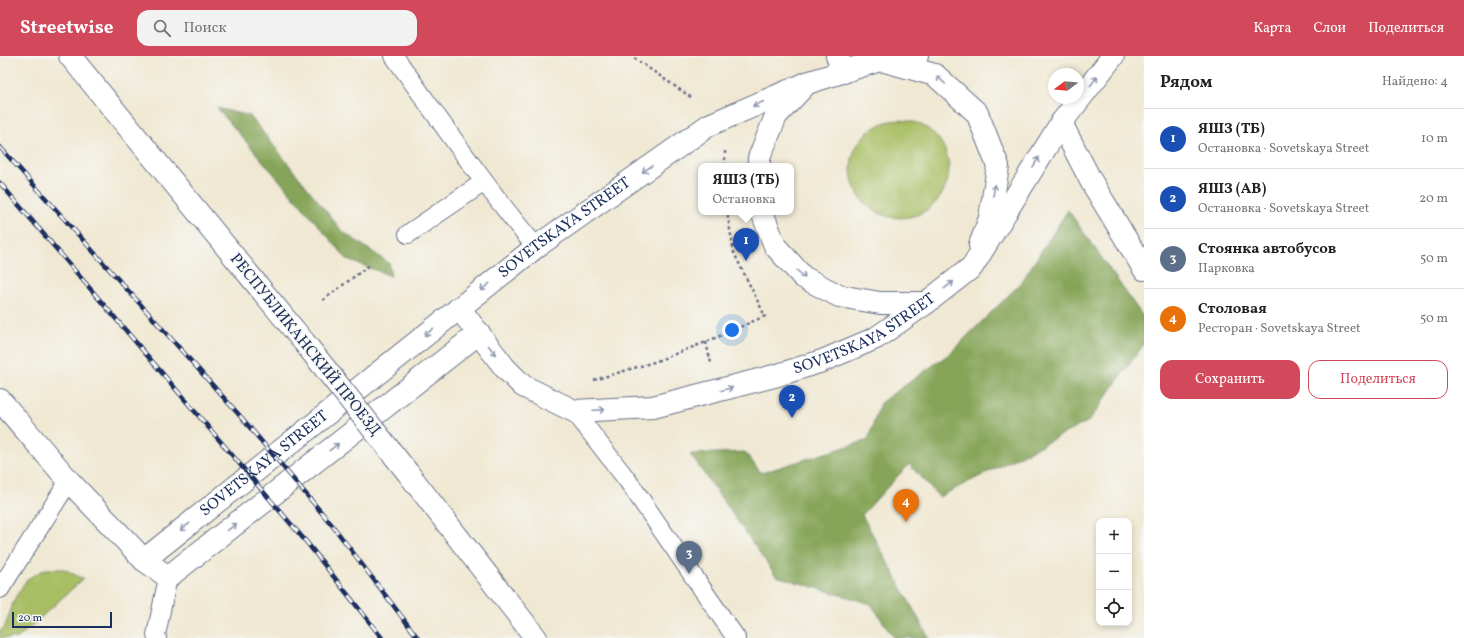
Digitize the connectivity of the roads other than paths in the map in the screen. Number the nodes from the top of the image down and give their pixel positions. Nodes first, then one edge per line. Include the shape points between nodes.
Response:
1 (70, 56) edge
2 (394, 56) edge
3 (917, 56) edge
4 (1113, 56) edge
5 (880, 60) junction
6 (840, 64) edge
7 (807, 83) junction
8 (1061, 123) junction
9 (758, 163) edge
10 (484, 182) junction
11 (763, 215) edge
12 (408, 234) dead end
13 (536, 247) junction
14 (972, 267) junction
15 (1144, 269) edge
16 (926, 303) junction
17 (459, 308) junction
18 (479, 332) junction
19 (0, 400) edge
20 (574, 411) junction
21 (69, 481) junction
22 (144, 560) junction
23 (168, 577) junction
24 (0, 588) edge
25 (157, 638) edge
26 (536, 638) edge
27 (736, 638) edge

1 - 26 street, РЕСПУБЛИКАНСКИЙ ПРОЕЗД, bridge via 304,342
2 - 10 lane
3 - 5 street, SOVETSKAYA STREET
8 -> 4 street, SOVETSKAYA STREET
5 - 6 street, SOVETSKAYA STREET
14 -> 5 street via 990,218 998,166 977,113 935,75
6 - 7 street, SOVETSKAYA STREET
7 - 9 street via 776,116
7 -> 13 street, SOVETSKAYA STREET via 709,126
14 -> 8 street, SOVETSKAYA STREET
8 - 15 street via 1091,181
10 - 12 lane
10 - 13 lane
11 -> 16 street via 774,246 802,277 839,296 880,303
13 -> 17 street, SOVETSKAYA STREET
16 -> 14 street, SOVETSKAYA STREET
20 -> 16 street, SOVETSKAYA STREET via 652,407 778,375 822,361 876,338
17 - 18 street, SOVETSKAYA STREET
17 -> 22 street, SOVETSKAYA STREET
18 -> 20 street, SOVETSKAYA STREET via 505,368 523,386
23 -> 18 street, SOVETSKAYA STREET
19 - 21 street
20 - 27 lane via 628,481
21 - 22 street
21 - 24 lane
22 - 23 street
23 - 25 lane

